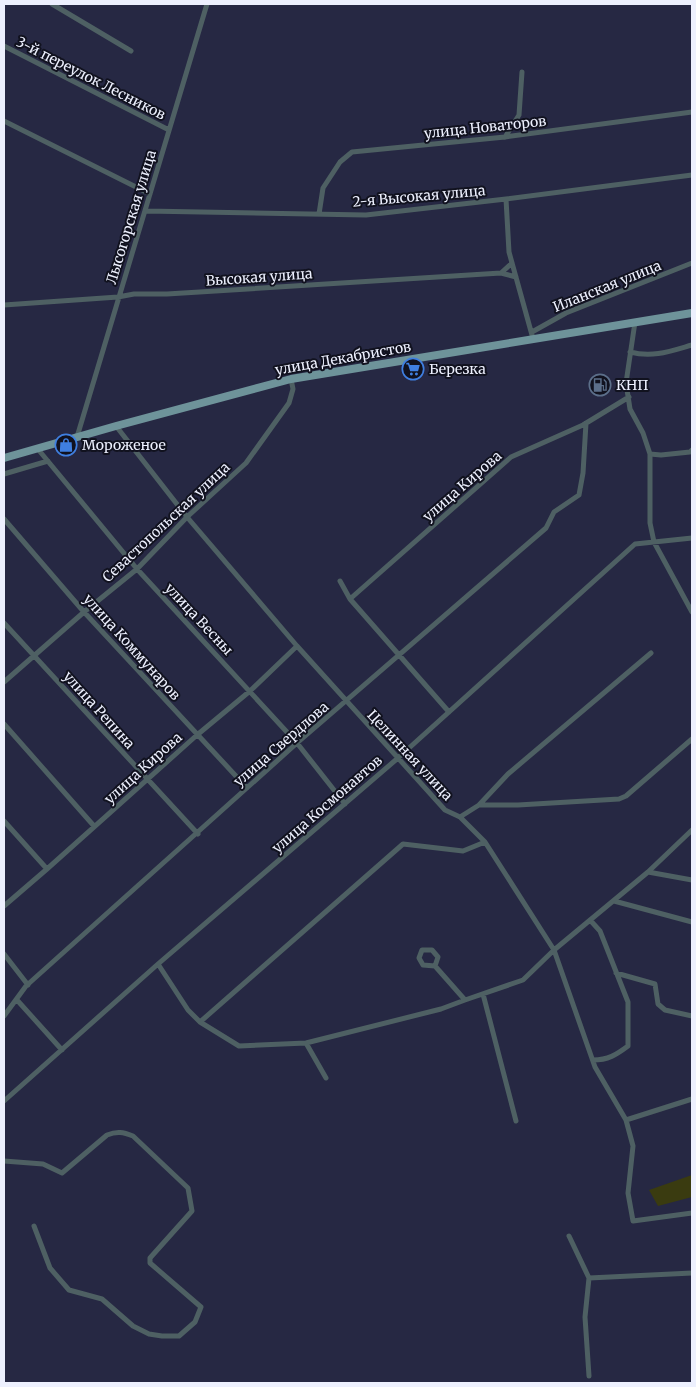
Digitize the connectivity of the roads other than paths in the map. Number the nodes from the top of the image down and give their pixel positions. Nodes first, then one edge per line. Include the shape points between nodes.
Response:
1 (52, 4) edge
2 (207, 4) edge
3 (4, 46) edge
4 (132, 51) dead end
5 (522, 72) dead end
6 (692, 112) edge
7 (4, 122) edge
8 (169, 130) junction
9 (504, 137) junction
10 (692, 175) edge
11 (150, 194) junction
12 (506, 199) junction
13 (146, 211) junction
14 (319, 214) junction
15 (512, 263) junction
16 (692, 263) edge
17 (502, 273) junction
18 (516, 277) junction
19 (118, 297) junction
20 (4, 305) edge
21 (692, 313) edge
22 (635, 322) junction
23 (532, 336) junction
24 (692, 345) edge
25 (630, 352) junction
26 (291, 379) junction
27 (629, 398) junction
28 (586, 423) junction
29 (116, 426) junction
30 (77, 438) junction
31 (38, 448) junction
32 (692, 450) edge
33 (650, 454) junction
34 (4, 458) edge
35 (48, 461) junction
36 (4, 474) edge
37 (188, 517) junction
38 (4, 519) edge
39 (692, 538) edge
40 (654, 542) junction
41 (137, 568) junction
42 (340, 581) dead end
43 (350, 599) junction
44 (84, 612) junction
45 (692, 612) edge
46 (4, 623) edge
47 (297, 646) junction
48 (652, 653) dead end
49 (400, 655) junction
50 (34, 656) junction
51 (4, 682) edge
52 (250, 690) junction
53 (346, 702) junction
54 (449, 712) junction
55 (4, 724) edge
56 (197, 735) junction
57 (692, 739) edge
58 (297, 744) junction
59 (398, 758) junction
60 (147, 779) junction
61 (248, 788) junction
62 (345, 804) junction
63 (479, 804) junction
64 (460, 816) junction
65 (4, 821) edge
66 (94, 826) junction
67 (691, 832) edge
68 (198, 834) junction
69 (485, 842) junction
70 (48, 869) junction
71 (648, 872) junction
72 (692, 880) edge
73 (614, 901) junction
74 (4, 906) edge
75 (590, 920) junction
76 (692, 922) edge
77 (554, 950) junction
78 (4, 954) edge
79 (158, 964) junction
80 (435, 966) dead end
81 (616, 973) junction
82 (28, 985) junction
83 (483, 994) junction
84 (17, 1000) junction
85 (465, 1000) junction
86 (4, 1016) edge
87 (692, 1016) edge
88 (200, 1022) junction
89 (306, 1044) junction
90 (62, 1050) junction
91 (593, 1060) junction
92 (326, 1078) dead end
93 (692, 1099) edge
94 (4, 1101) edge
95 (626, 1120) junction
96 (516, 1121) dead end
97 (4, 1161) edge
98 (692, 1213) edge
99 (34, 1226) dead end
100 (569, 1236) dead end
101 (692, 1273) edge
102 (589, 1278) junction
103 (590, 1376) dead end

1 - 4 street
2 - 8 street, Лысогорская улица
3 - 8 street, 3-й переулок Лесников
5 - 9 street via 519,115
6 - 9 street, улица Новаторов
7 - 11 street
8 - 11 street, Лысогорская улица
9 - 14 street, улица Новаторов via 352,152 340,162 323,188
10 - 12 street, 2-я Высокая улица
11 - 13 street, Лысогорская улица
12 - 14 street, 2-я Высокая улица via 366,215
12 - 15 street
13 - 14 street, 2-я Высокая улица
13 - 19 street, Лысогорская улица
15 - 17 street
15 - 18 street
16 - 23 street, Иланская улица via 566,313
17 - 18 street, Высокая улица
17 - 19 street, Высокая улица
18 - 23 street
19 - 20 street, Высокая улица
19 - 30 street, Лысогорская улица
21 - 22 main road, улица Декабристов
22 - 23 main road, улица Декабристов
22 - 25 street
23 - 26 main road, улица Декабристов
24 - 25 street via 657,355
25 - 27 street via 626,383
26 - 29 main road, улица Декабристов
26 - 37 street, Севастопольская улица via 293,388 289,403 246,463
27 - 28 street, улица Кирова
27 - 33 street via 630,409
28 - 43 street, улица Кирова via 512,457
28 - 49 street, улица Свердлова via 579,494 554,512 546,528
29 - 30 main road, улица Декабристов
29 - 37 street, Целинная улица
30 - 31 main road, улица Декабристов
31 - 34 main road, улица Декабристов
31 - 35 street, улица Весны
32 - 33 street
33 - 40 street via 650,523
35 - 36 street
35 - 41 street, улица Весны
37 - 41 street, Севастопольская улица
37 - 47 street, Целинная улица
38 - 44 street, улица Коммунаров
39 - 40 street, улица Космонавтов
40 - 45 street
40 - 54 street, улица Космонавтов via 636,544
41 - 44 street, Севастопольская улица
41 - 52 street, улица Весны
42 - 43 street
43 - 49 street
44 - 50 street, Севастопольская улица
44 - 56 street, улица Коммунаров
46 - 50 street, улица Репина
47 - 52 street, улица Кирова
47 - 53 street, Целинная улица
48 - 63 street via 508,774
49 - 53 street, улица Свердлова
49 - 54 street
50 - 51 street, Севастопольская улица
50 - 60 street, улица Репина
52 - 56 street, улица Кирова
52 - 58 street, улица Весны
53 - 58 street, улица Свердлова
53 - 59 street, Целинная улица
54 - 59 street, улица Космонавтов
55 - 66 street
56 - 60 street, улица Кирова
56 - 61 street, улица Коммунаров
57 - 63 street via 619,799
58 - 61 street, улица Свердлова
58 - 62 street, улица Весны
59 - 62 street, улица Космонавтов
59 - 64 street, Целинная улица via 445,810
60 - 66 street, улица Кирова
60 - 68 street, улица Репина
61 - 68 street, улица Свердлова
62 - 79 street, улица Космонавтов
63 - 64 street
64 - 69 street, Целинная улица
65 - 70 street
66 - 70 street, улица Кирова
67 - 71 street
68 - 82 street, улица Свердлова
69 - 77 street, Целинная улица
69 - 88 street via 463,851 404,844
70 - 74 street, улица Кирова
71 - 72 street
71 - 73 street
73 - 75 street
73 - 76 street
75 - 77 street
75 - 81 street via 600,931
77 - 83 street via 523,980
77 - 91 street, Целинная улица
78 - 82 street
79 - 88 street via 188,1010
79 - 90 street, улица Космонавтов
80 - 85 street
81 - 87 street via 655,984 658,1004 665,1010
81 - 91 street via 628,1002 628,1046 615,1056
82 - 84 street, улица Свердлова
83 - 85 street
83 - 96 street
84 - 86 street, улица Свердлова
84 - 90 street
85 - 89 street
88 - 89 street via 240,1046
89 - 92 street
90 - 94 street, улица Космонавтов
91 - 95 street, Целинная улица
93 - 95 street
95 - 98 street, Целинная улица via 633,1146 628,1194 633,1221
97 - 99 street via 43,1164 62,1173 107,1135 124,1132 133,1136 188,1188 192,1211 150,1258 150,1263 201,1307 195,1322 179,1336 149,1334 133,1326 102,1299 69,1290 50,1268
100 - 102 street
101 - 102 street
102 - 103 street via 585,1317

